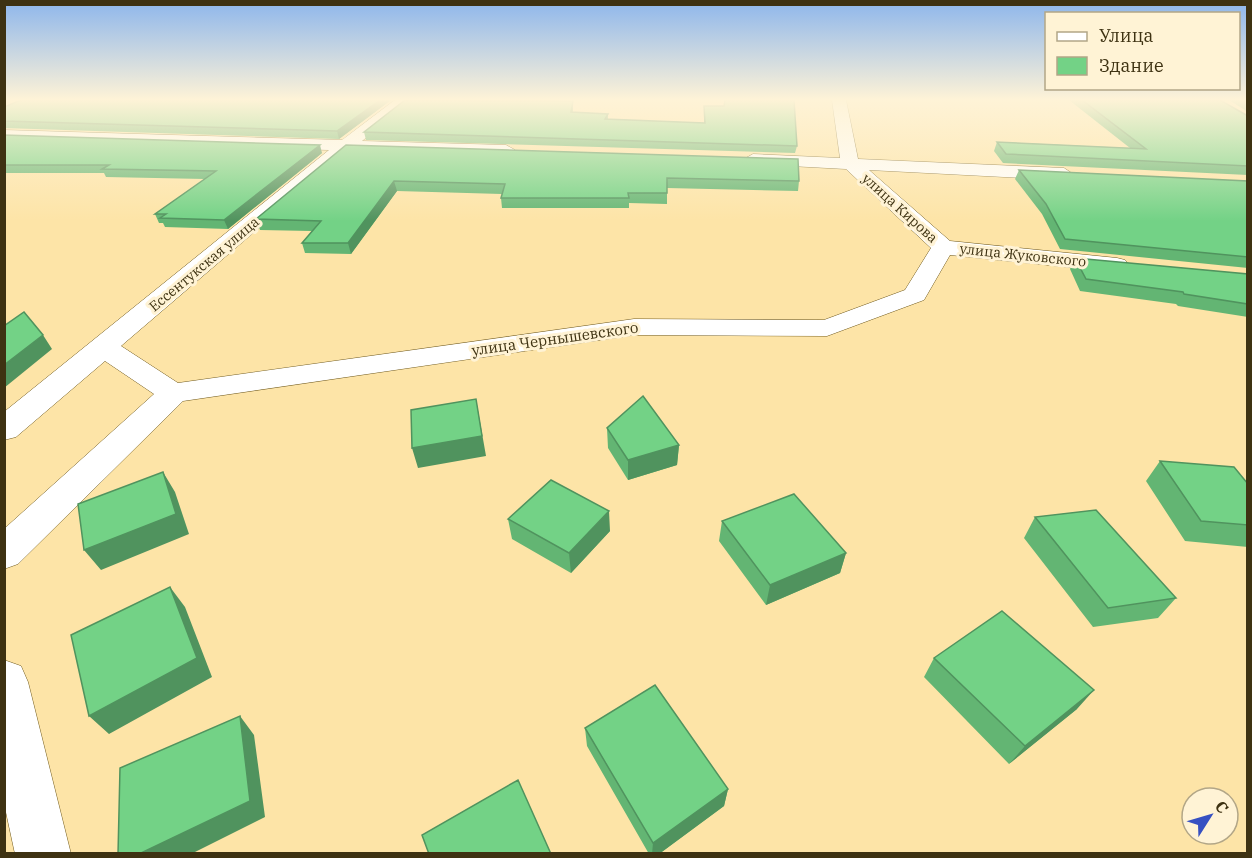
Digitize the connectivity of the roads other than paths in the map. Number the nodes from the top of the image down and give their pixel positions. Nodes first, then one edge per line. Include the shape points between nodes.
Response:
1 (195, 140) edge
2 (350, 140) edge
3 (846, 140) edge
4 (345, 144) junction
5 (523, 151) edge
6 (734, 159) edge
7 (850, 163) junction
8 (1084, 175) edge
9 (943, 248) junction
10 (1142, 267) edge
11 (105, 348) junction
12 (173, 393) junction
13 (4, 429) edge
14 (4, 553) edge
15 (4, 682) edge
16 (43, 854) edge

1 - 4 street
2 - 4 street, Ессентукская улица
3 - 7 street, улица Кирова
4 - 5 street
4 - 11 street, Ессентукская улица
6 - 7 street
7 - 8 street
7 - 9 street, улица Кирова
9 - 10 street, улица Жуковского
9 - 12 street, улица Чернышевского via 915,295 827,328 634,327
11 - 12 street
11 - 13 street, Ессентукская улица
12 - 14 street
15 - 16 street

